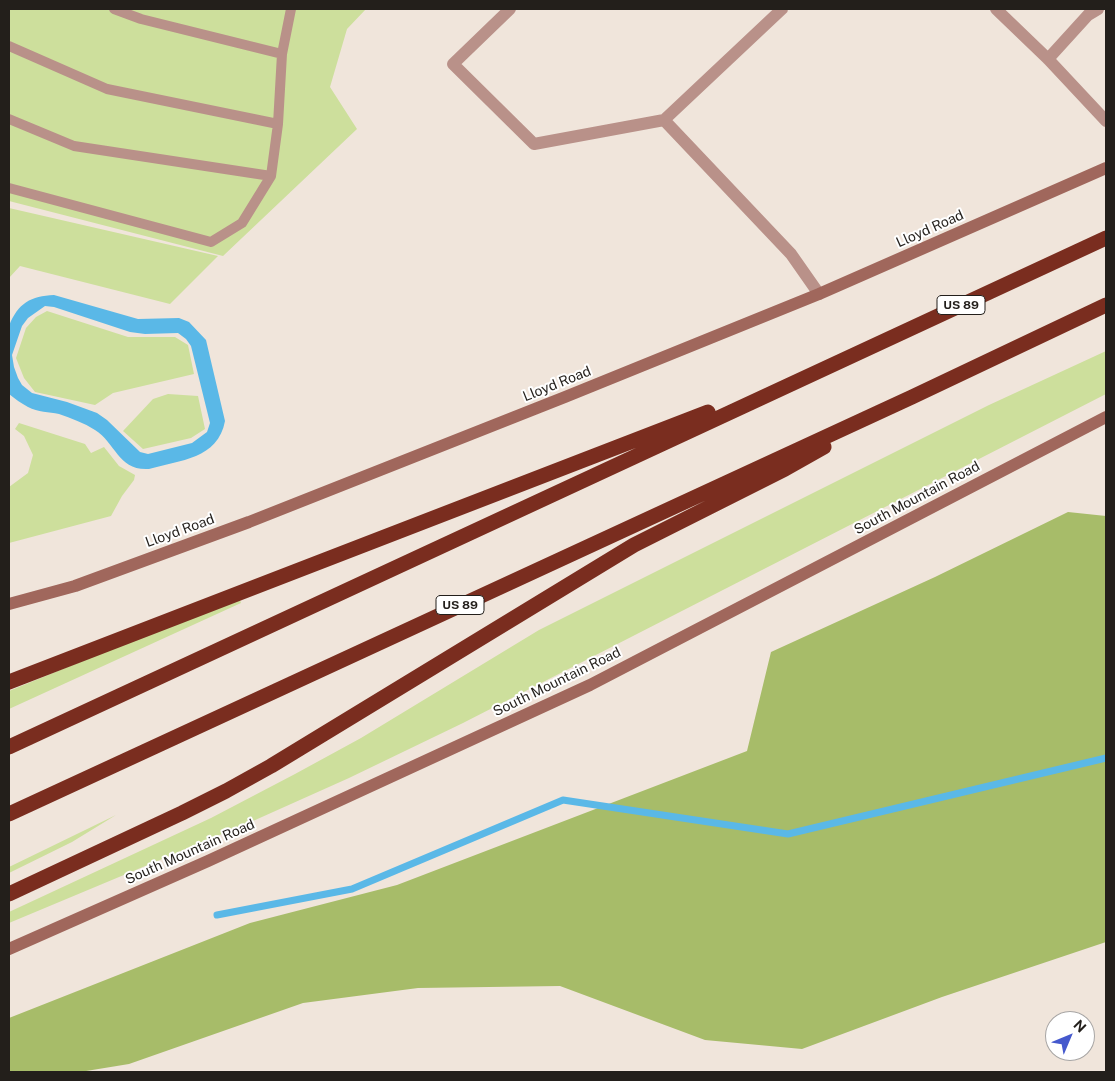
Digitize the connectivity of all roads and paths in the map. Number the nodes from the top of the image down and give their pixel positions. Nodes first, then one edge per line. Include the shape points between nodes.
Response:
1 (114, 9) edge
2 (291, 9) edge
3 (510, 9) edge
4 (782, 9) edge
5 (996, 9) edge
6 (1098, 9) edge
7 (9, 46) edge
8 (282, 54) junction
9 (1048, 59) junction
10 (9, 119) edge
11 (664, 120) junction
12 (1106, 120) edge
13 (278, 124) junction
14 (1106, 168) edge
15 (271, 176) junction
16 (9, 188) edge
17 (1106, 238) edge
18 (819, 294) junction
19 (1106, 305) edge
20 (824, 369) junction
21 (912, 397) junction
22 (1106, 417) edge
23 (9, 604) edge
24 (9, 682) edge
25 (9, 747) edge
26 (9, 814) edge
27 (9, 894) edge
28 (9, 949) edge

1 - 8 lane via 141,19
2 - 8 lane
3 - 11 street via 453,64 534,144
4 - 11 street
5 - 9 street
6 - 9 street via 1088,15
7 - 13 lane via 107,89
8 - 13 lane
9 - 12 street
10 - 15 lane via 74,146
11 - 18 street via 791,254
13 - 15 lane
14 - 18 street, Lloyd Road
15 - 16 lane via 242,223 211,242
17 - 20 highway, US 89
18 - 23 street, Lloyd Road via 249,522 75,586
19 - 21 highway, US 89
20 - 24 highway
20 - 25 highway, US 89
21 - 26 highway, US 89
21 - 27 highway via 785,469 634,545 226,791
22 - 28 street, South Mountain Road via 590,685

